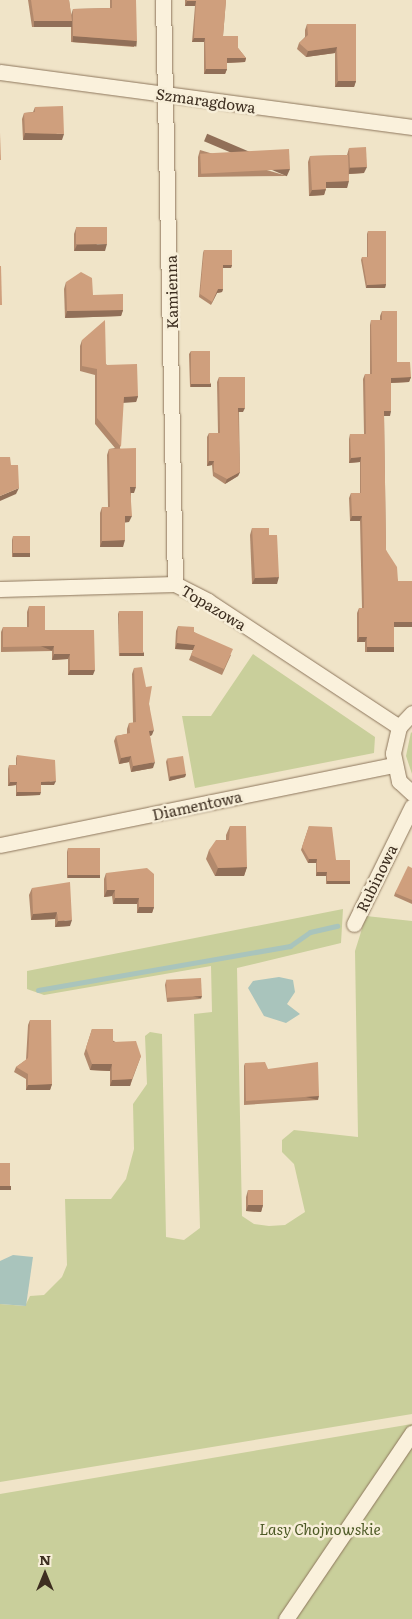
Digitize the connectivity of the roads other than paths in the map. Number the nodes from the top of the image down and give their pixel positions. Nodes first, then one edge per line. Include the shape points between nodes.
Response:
1 (163, 0) edge
2 (0, 72) edge
3 (166, 95) junction
4 (412, 127) edge
5 (175, 584) junction
6 (0, 589) edge
7 (412, 713) edge
8 (399, 727) junction
9 (394, 765) junction
10 (412, 793) edge
11 (412, 806) edge
12 (0, 845) edge
13 (354, 924) dead end
14 (412, 1433) edge
15 (286, 1619) edge

1 - 3 street, Kamienna
2 - 3 street, Szmaragdowa
3 - 4 street, Szmaragdowa
3 - 5 street, Kamienna
5 - 6 street, Topazowa
5 - 8 street, Topazowa via 208,601
7 - 8 street
8 - 9 street via 393,744
9 - 10 street via 399,781
9 - 12 street, Diamentowa
11 - 13 street, Rubinowa
14 - 15 street

